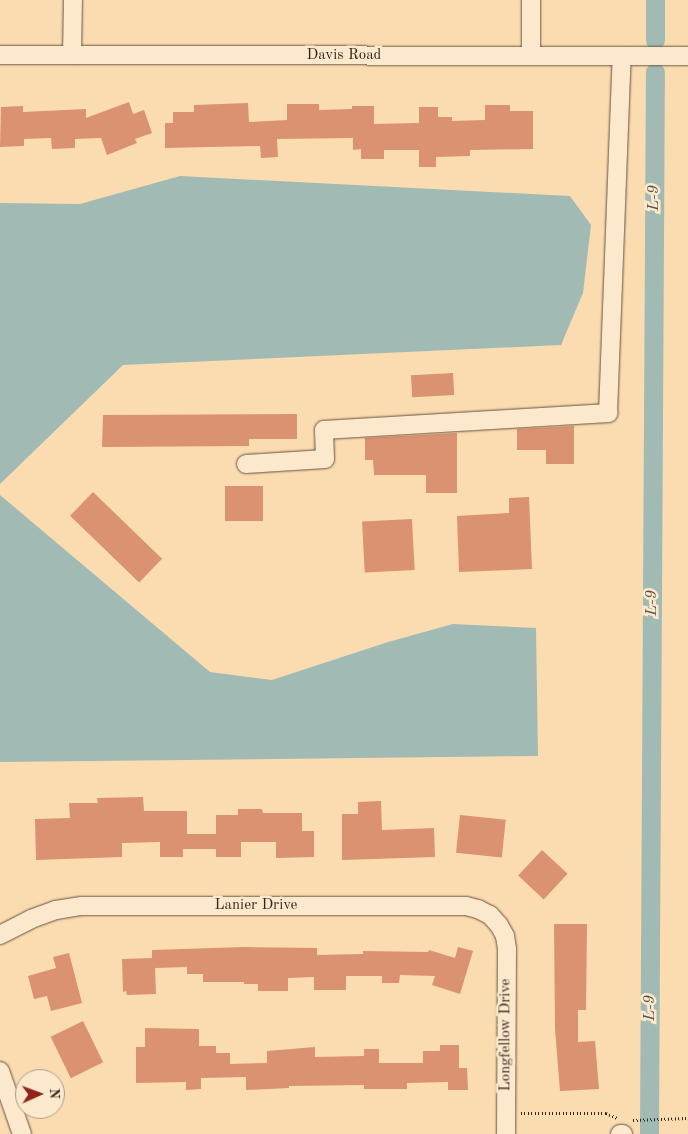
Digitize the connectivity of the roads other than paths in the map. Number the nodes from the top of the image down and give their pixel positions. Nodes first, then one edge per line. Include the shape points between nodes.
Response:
1 (72, 0) edge
2 (531, 0) edge
3 (0, 55) edge
4 (72, 55) junction
5 (531, 56) junction
6 (622, 56) junction
7 (688, 56) edge
8 (246, 464) dead end
9 (0, 935) edge
10 (505, 936) joint
11 (0, 1071) edge
12 (22, 1134) edge
13 (506, 1134) edge

1 - 4 street
2 - 5 street
3 - 4 street, Davis Road
4 - 5 street, Davis Road
5 - 6 street, Davis Road
6 - 7 street, Davis Road
6 - 8 street via 608,413 324,430 325,459
9 - 10 street, Lanier Drive via 31,918 82,906 466,906 490,915
10 - 13 street, Longfellow Drive
11 - 12 street

